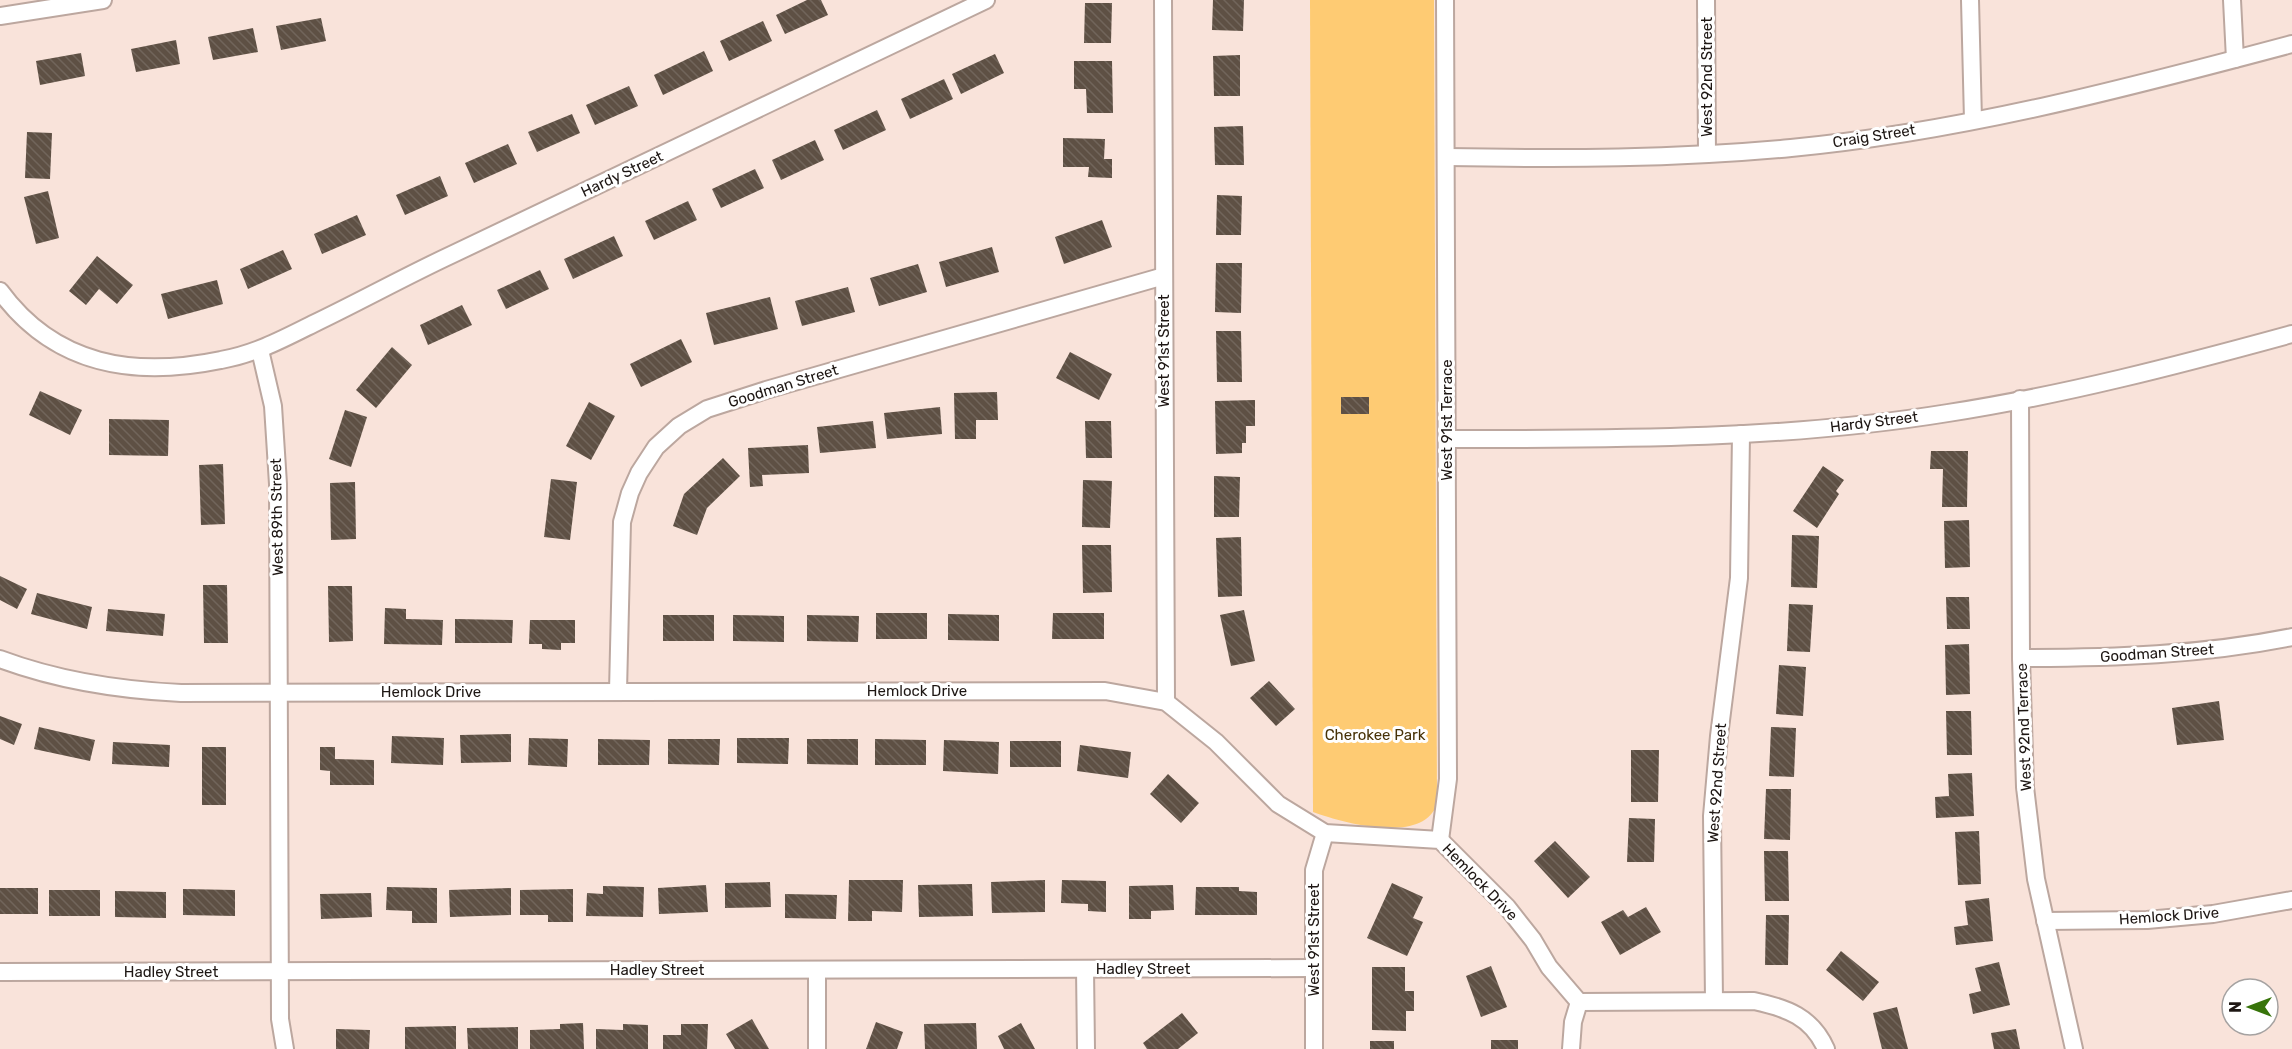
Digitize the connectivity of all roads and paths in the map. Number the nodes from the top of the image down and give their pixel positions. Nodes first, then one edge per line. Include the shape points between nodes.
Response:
1 (103, 0) edge
2 (986, 0) edge
3 (1163, 0) edge
4 (1445, 0) edge
5 (1706, 0) edge
6 (1970, 0) edge
7 (2232, 0) edge
8 (0, 16) edge
9 (2292, 44) edge
10 (2235, 59) junction
11 (1972, 120) junction
12 (1707, 154) junction
13 (1446, 157) junction
14 (1164, 276) junction
15 (0, 291) edge
16 (2292, 334) edge
17 (260, 350) junction
18 (2020, 399) junction
19 (1741, 434) junction
20 (1447, 439) junction
21 (2292, 637) edge
22 (2021, 658) junction
23 (0, 659) edge
24 (618, 691) junction
25 (279, 692) junction
26 (1166, 702) junction
27 (1325, 833) junction
28 (1440, 840) junction
29 (2292, 900) edge
30 (2045, 921) junction
31 (1313, 968) junction
32 (1085, 969) junction
33 (817, 970) junction
34 (280, 971) junction
35 (0, 972) edge
36 (1714, 1001) junction
37 (1579, 1002) junction
38 (285, 1049) edge
39 (817, 1049) edge
40 (1086, 1049) edge
41 (1314, 1049) edge
42 (1571, 1049) edge
43 (1826, 1049) edge
44 (2074, 1049) edge

1 - 8 street
2 - 17 street, Hardy Street
3 - 14 street, West 91st Street
4 - 13 street, West 91st Terrace
5 - 12 street, West 92nd Street
6 - 11 street
7 - 10 street
9 - 10 street, Craig Street
10 - 11 street, Craig Street via 2042,108
11 - 12 street, Craig Street via 1791,148
12 - 13 street, Craig Street via 1543,159
13 - 20 street, West 91st Terrace
14 - 24 street, Goodman Street via 766,390 707,409 679,426 656,447 639,472 622,522
14 - 26 street, West 91st Street
15 - 17 street via 16,311 63,348 99,361 153,367 221,360
16 - 18 street, Hardy Street via 2105,382
17 - 25 street, West 89th Street via 273,406 278,484
18 - 19 street, Hardy Street via 1839,427
18 - 22 street, West 92nd Terrace
19 - 20 street, Hardy Street
19 - 36 street, West 92nd Street via 1739,578 1712,816
20 - 28 street, West 91st Terrace via 1448,779
21 - 22 street, Goodman Street via 2161,655
22 - 30 street, West 92nd Terrace via 2025,787
23 - 25 street, Hemlock Drive via 46,675 137,691
24 - 25 street, Hemlock Drive
24 - 26 street, Hemlock Drive via 1105,692
25 - 34 street, West 89th Street
26 - 27 street, Hemlock Drive via 1216,742 1278,804
27 - 28 street, Hemlock Drive
27 - 31 street, West 91st Street via 1314,870
28 - 37 street, Hemlock Drive via 1507,907
29 - 30 street, Hemlock Drive via 2213,914 2147,920
30 - 44 street, West 92nd Terrace
31 - 32 street, Hadley Street
31 - 41 street, West 91st Street
32 - 33 street, Hadley Street
32 - 40 street
33 - 34 street, Hadley Street
33 - 39 street
34 - 35 street, Hadley Street
34 - 38 street, West 89th Street via 280,1019
36 - 37 street
36 - 43 street via 1781,1006 1798,1015 1820,1036
37 - 42 street

